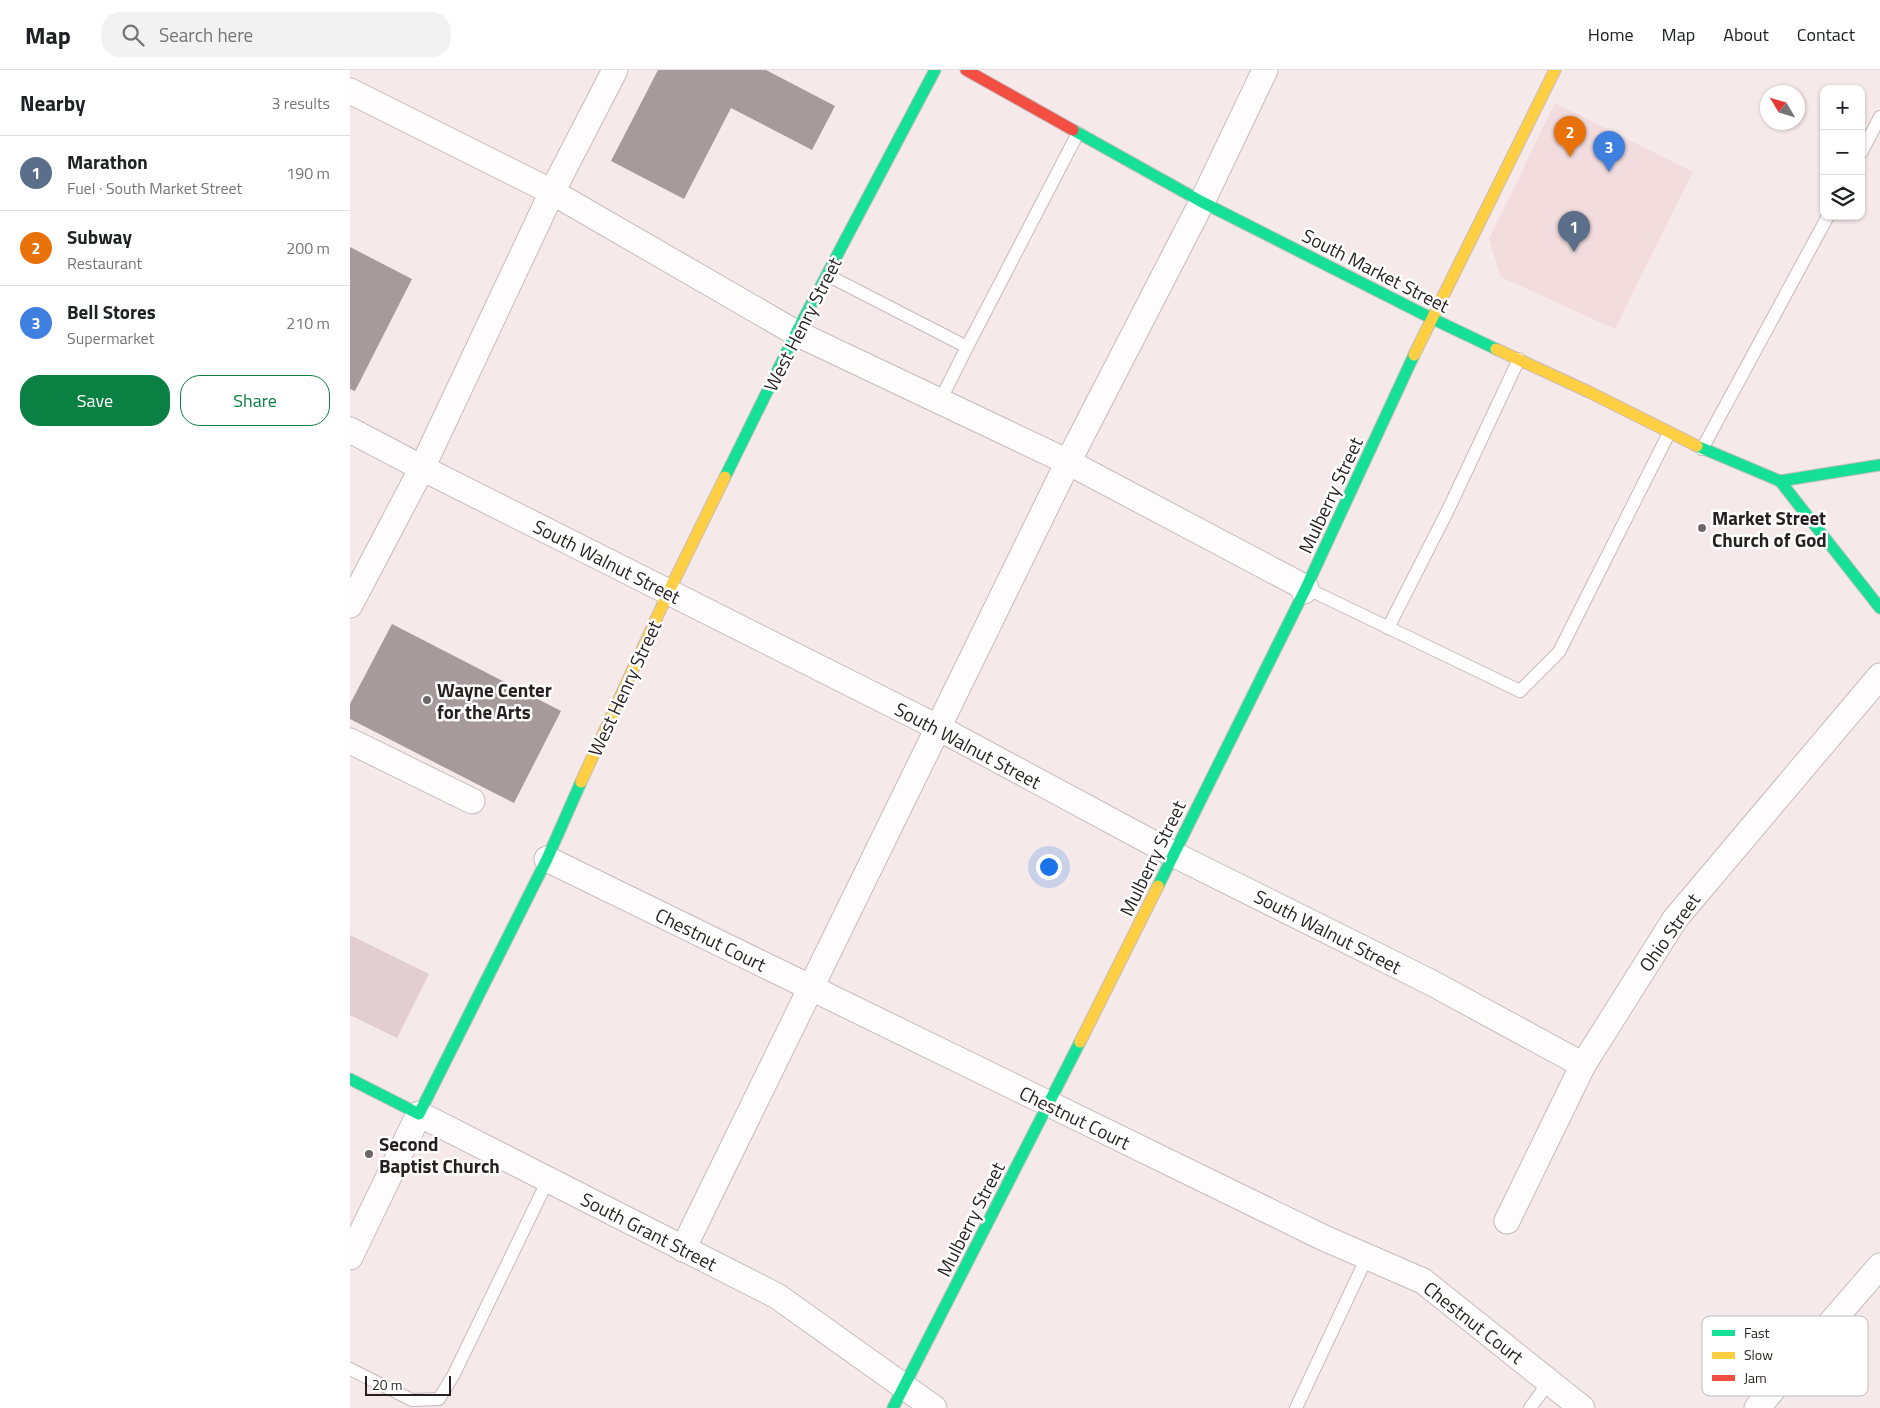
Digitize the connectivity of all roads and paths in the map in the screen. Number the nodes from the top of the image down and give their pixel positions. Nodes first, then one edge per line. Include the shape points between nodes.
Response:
1 (615, 70) edge
2 (935, 70) edge
3 (966, 70) edge
4 (1265, 70) edge
5 (1554, 70) edge
6 (350, 91) edge
7 (1880, 117) edge
8 (1078, 133) junction
9 (1865, 145) edge
10 (552, 192) junction
11 (1202, 202) junction
12 (1826, 220) edge
13 (827, 275) junction
14 (1431, 318) junction
15 (796, 333) junction
16 (967, 347) junction
17 (1519, 359) junction
18 (940, 401) junction
19 (350, 430) edge
20 (1669, 432) junction
21 (1702, 449) junction
22 (1068, 462) junction
23 (1880, 465) edge
24 (422, 468) junction
25 (1780, 481) junction
26 (1305, 589) junction
27 (669, 591) junction
28 (350, 605) edge
29 (1880, 608) edge
30 (1388, 628) junction
31 (1880, 676) edge
32 (937, 727) junction
33 (350, 741) edge
34 (472, 801) dead end
35 (1174, 854) junction
36 (547, 860) junction
37 (811, 988) junction
38 (1583, 1065) junction
39 (350, 1079) edge
40 (1049, 1104) junction
41 (419, 1114) junction
42 (548, 1180) junction
43 (1507, 1221) dead end
44 (683, 1249) junction
45 (350, 1257) edge
46 (1367, 1257) junction
47 (1880, 1266) edge
48 (1837, 1316) edge
49 (350, 1369) edge
50 (1550, 1382) junction
51 (1767, 1396) edge
52 (898, 1397) edge
53 (934, 1408) edge
54 (1296, 1408) edge
55 (1530, 1408) edge
56 (1582, 1408) edge
57 (1757, 1408) edge

1 - 10 street
2 - 13 street, West Henry Street
3 - 8 street, South Market Street
4 - 11 street
5 - 14 street, Mulberry Street
6 - 10 street
7 - 9 lane
8 - 11 street, South Market Street
8 - 16 lane
10 - 15 street
10 - 24 street
11 - 14 street, South Market Street
11 - 22 street
12 - 21 lane
13 - 15 street, West Henry Street
13 - 16 lane
14 - 17 street, South Market Street
14 - 26 street, Mulberry Street
15 - 18 street
15 - 27 street, West Henry Street
16 - 18 lane
17 - 20 street, South Market Street
17 - 30 lane
18 - 22 street
19 - 24 street, South Walnut Street
20 - 21 street, South Market Street
20 - 30 lane via 1559,652 1520,691
21 - 25 street, South Market Street
22 - 26 street
22 - 32 street
23 - 25 street
24 - 27 street, South Walnut Street
24 - 28 street
25 - 29 street
26 - 30 lane
26 - 35 street, Mulberry Street
27 - 32 street, South Walnut Street
27 - 36 street, West Henry Street
31 - 38 street, Ohio Street via 1675,919
32 - 35 street, South Walnut Street
32 - 37 street
33 - 34 street
35 - 38 street, South Walnut Street via 1432,983
35 - 40 street, Mulberry Street
36 - 37 street, Chestnut Court
36 - 41 street, West Henry Street
37 - 40 street, Chestnut Court
37 - 44 street
38 - 43 street, Ohio Street
39 - 41 street, South Grant Street
40 - 46 street, Chestnut Court
40 - 52 street, Mulberry Street
41 - 42 street, South Grant Street
41 - 45 street, West Henry Street
42 - 44 street, South Grant Street
42 - 49 lane via 439,1399 412,1400
44 - 52 street, South Grant Street via 776,1296
46 - 50 street, Chestnut Court via 1423,1281
46 - 54 lane
47 - 48 street
50 - 55 lane
50 - 56 street, Chestnut Court
51 - 57 street
52 - 53 street, South Grant Street

